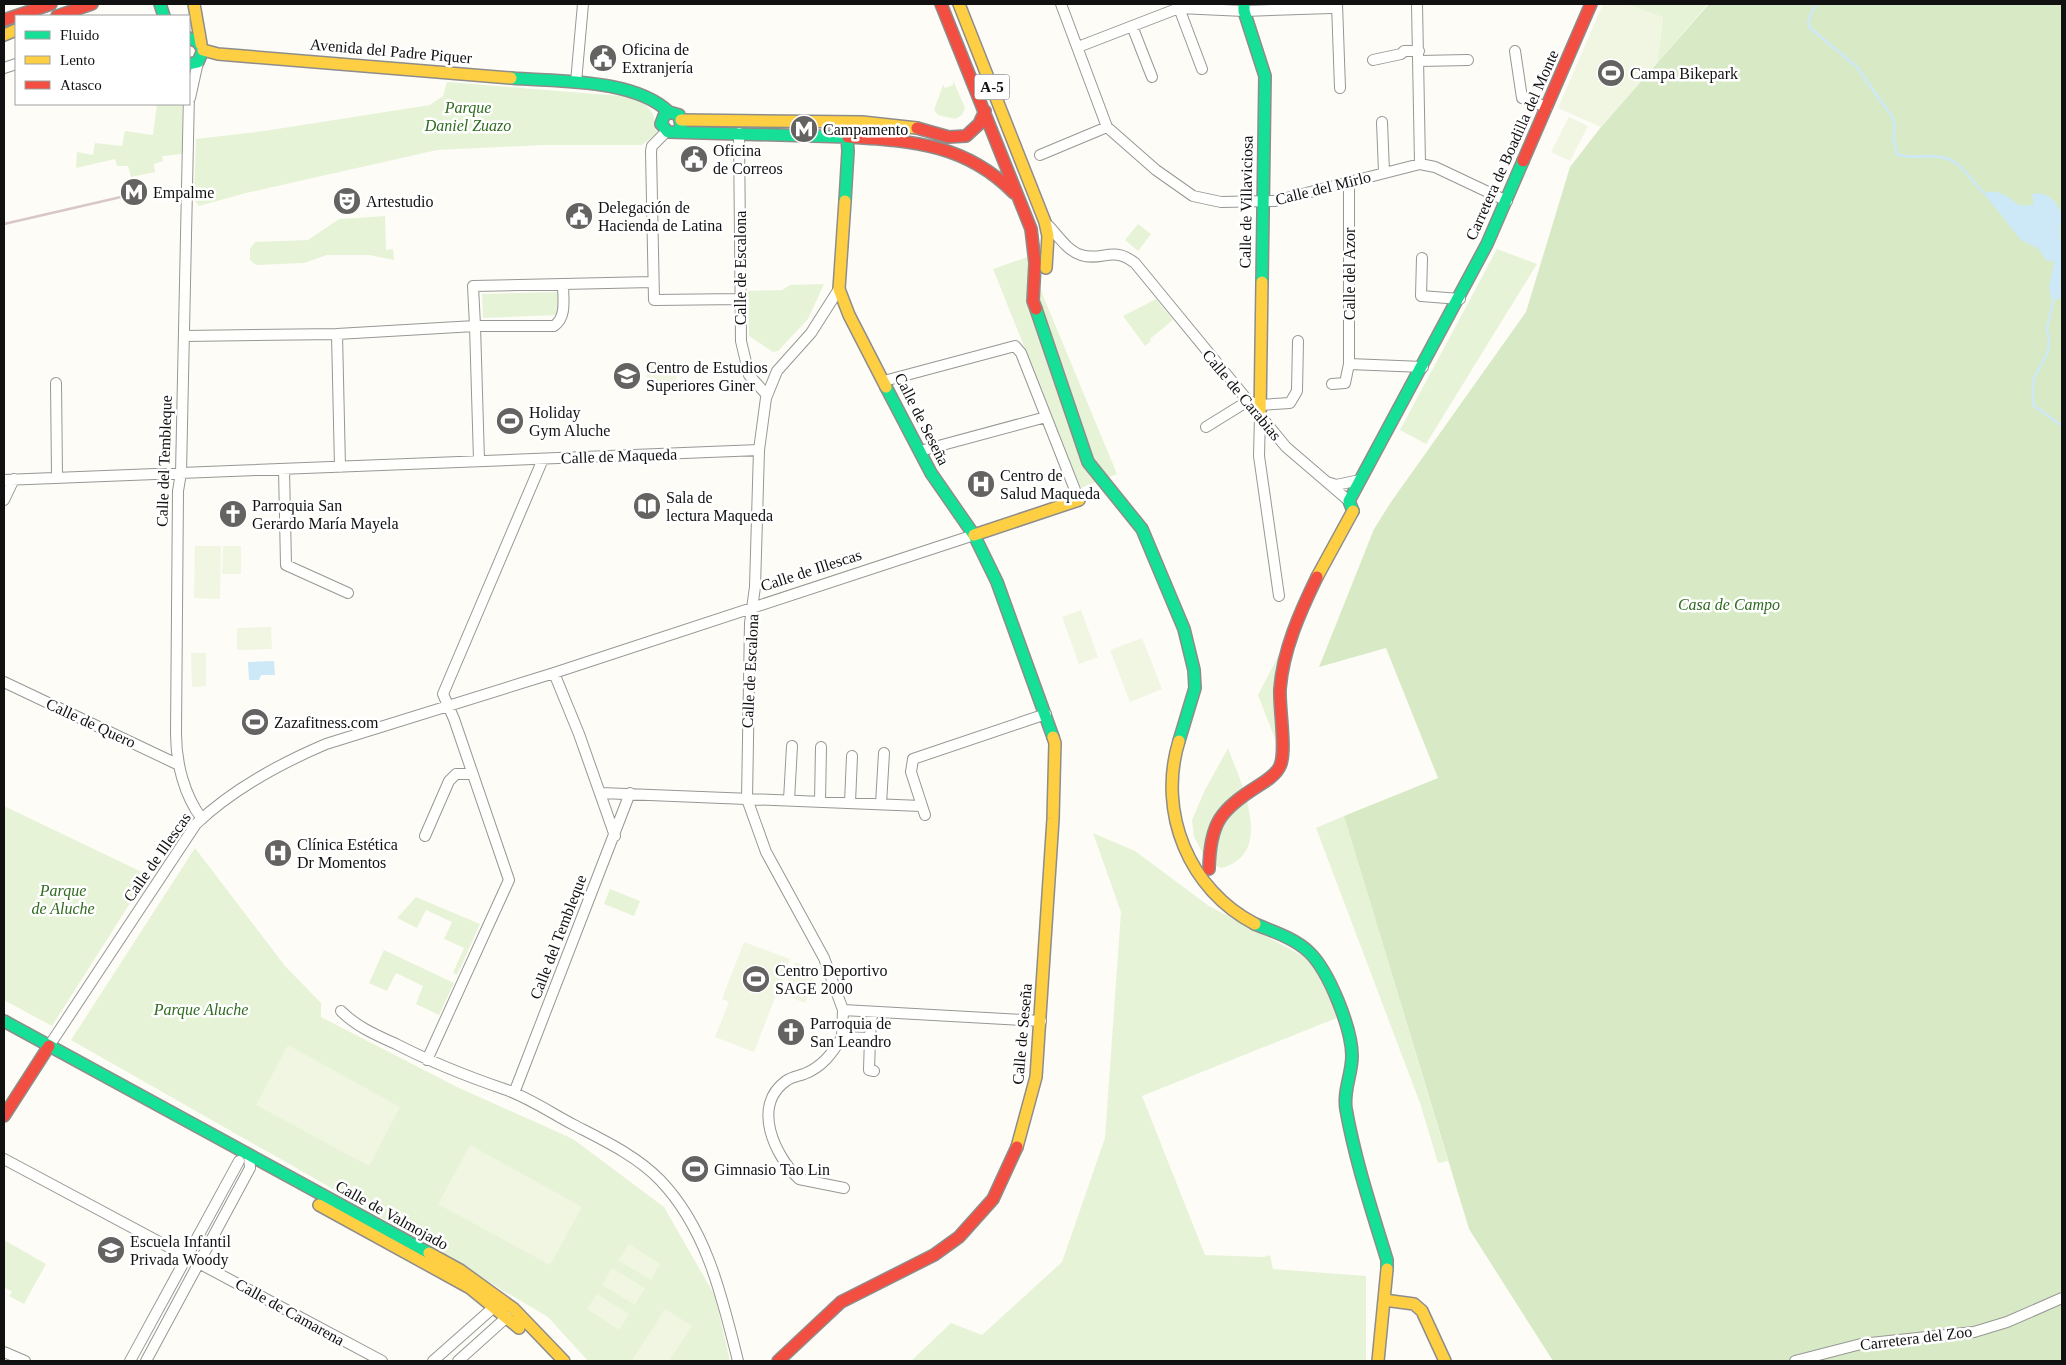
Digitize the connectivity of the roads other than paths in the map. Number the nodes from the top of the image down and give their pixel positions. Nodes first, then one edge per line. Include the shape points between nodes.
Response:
1 (51, 4) edge
2 (92, 4) edge
3 (194, 4) edge
4 (583, 4) edge
5 (941, 4) edge
6 (959, 4) edge
7 (1061, 4) edge
8 (1337, 4) edge
9 (1417, 4) edge
10 (1592, 4) edge
11 (1179, 8) junction
12 (1244, 8) edge
13 (19, 9) edge
14 (60, 15) edge
15 (4, 20) edge
16 (1132, 26) junction
17 (190, 38) edge
18 (202, 47) junction
19 (1078, 47) junction
20 (1515, 51) dead end
21 (1419, 56) junction
22 (1373, 60) dead end
23 (1468, 60) dead end
24 (193, 63) edge
25 (1202, 69) dead end
26 (1152, 78) dead end
27 (576, 82) junction
28 (190, 88) edge
29 (1340, 88) dead end
30 (189, 105) edge
31 (1547, 107) junction
32 (985, 111) junction
33 (669, 112) junction
34 (846, 122) junction
35 (1382, 122) dead end
36 (680, 125) junction
37 (1107, 127) junction
38 (666, 132) junction
39 (739, 133) junction
40 (937, 133) junction
41 (848, 137) junction
42 (932, 148) junction
43 (1040, 155) dead end
44 (1420, 164) junction
45 (1384, 172) junction
46 (1350, 183) junction
47 (1022, 201) junction
48 (1507, 201) junction
49 (1262, 202) junction
50 (1045, 222) junction
51 (1422, 258) dead end
52 (652, 282) junction
53 (563, 284) junction
54 (839, 289) junction
55 (1460, 298) junction
56 (740, 299) junction
57 (474, 326) junction
58 (337, 334) junction
59 (184, 336) junction
60 (1298, 341) dead end
61 (1349, 364) junction
62 (1422, 367) junction
63 (884, 381) junction
64 (56, 383) dead end
65 (1332, 384) dead end
66 (766, 394) junction
67 (1248, 401) junction
68 (1260, 411) junction
69 (1046, 417) junction
70 (1206, 427) dead end
71 (759, 450) junction
72 (920, 451) junction
73 (543, 459) junction
74 (479, 460) junction
75 (340, 467) junction
76 (284, 469) junction
77 (181, 474) junction
78 (57, 476) junction
79 (1363, 476) junction
80 (9, 479) edge
81 (1323, 481) junction
82 (1129, 494) dead end
83 (4, 500) edge
84 (1079, 500) joint
85 (1351, 506) junction
86 (1143, 510) dead end
87 (974, 535) junction
88 (348, 593) dead end
89 (1279, 596) dead end
90 (753, 606) junction
91 (554, 674) junction
92 (4, 682) edge
93 (447, 705) junction
94 (1046, 714) junction
95 (1198, 718) dead end
96 (792, 746) dead end
97 (821, 747) dead end
98 (1189, 751) dead end
99 (884, 753) dead end
100 (852, 756) dead end
101 (179, 765) junction
102 (472, 774) junction
103 (601, 793) junction
104 (630, 793) junction
105 (747, 799) junction
106 (789, 800) junction
107 (820, 801) junction
108 (850, 803) junction
109 (881, 804) junction
110 (202, 819) junction
111 (425, 836) dead end
112 (615, 836) junction
113 (1209, 869) junction
114 (842, 1010) junction
115 (342, 1011) dead end
116 (872, 1012) junction
117 (4, 1021) edge
118 (1041, 1021) junction
119 (4, 1033) edge
120 (842, 1037) junction
121 (870, 1038) junction
122 (46, 1050) junction
123 (427, 1060) junction
124 (874, 1071) dead end
125 (514, 1093) junction
126 (1358, 1107) dead end
127 (4, 1116) edge
128 (244, 1158) junction
129 (8, 1162) edge
130 (250, 1168) junction
131 (1372, 1169) dead end
132 (844, 1188) dead end
133 (187, 1256) junction
134 (199, 1262) junction
135 (2062, 1298) edge
136 (1390, 1301) junction
137 (494, 1307) junction
138 (511, 1313) junction
139 (4, 1352) edge
140 (25, 1361) edge
141 (130, 1361) edge
142 (146, 1361) edge
143 (382, 1361) edge
144 (433, 1361) edge
145 (458, 1361) edge
146 (551, 1361) edge
147 (564, 1361) edge
148 (738, 1361) edge
149 (778, 1361) edge
150 (1378, 1361) edge
151 (1386, 1361) edge
152 (1445, 1361) edge
153 (1795, 1361) edge

1 - 13 main road
2 - 14 main road
3 - 18 main road
4 - 27 street
5 - 32 main road, A-5
6 - 50 main road, A-5
7 - 19 street
8 - 12 street via 1331,8
8 - 29 street
9 - 21 street
10 - 31 main road, Carretera de Boadilla del Monte
11 - 12 street
11 - 16 street
11 - 25 street
12 - 49 main road, Calle de Villaviciosa via 1265,76
13 - 15 main road
16 - 19 street
16 - 26 street
17 - 18 main road, Avenida del Padre Piquer
18 - 24 main road
18 - 27 main road, Avenida del Padre Piquer via 218,54
19 - 37 street
20 - 31 street via 1522,98
21 - 22 street via 1404,51
21 - 23 street
21 - 44 street
24 - 28 street, Calle del Tembleque
27 - 33 main road, Avenida del Padre Piquer via 632,92 663,105
30 - 59 street, Calle del Tembleque
31 - 48 main road, Carretera de Boadilla del Monte
32 - 40 main road via 979,127 971,136 958,138
32 - 47 main road, A-5
33 - 36 main road via 679,115
33 - 38 main road via 660,122
34 - 36 main road
34 - 40 main road via 917,128
34 - 41 main road, Calle de Seseña
35 - 45 street, Calle del Mirlo
36 - 38 main road via 672,134
36 - 39 main road
37 - 43 street
37 - 49 street, Calle del Mirlo via 1156,170 1193,196 1221,202
38 - 52 street via 650,151
39 - 41 main road
39 - 56 street, Calle de Escalona
40 - 42 main road
41 - 42 main road via 907,142
41 - 54 main road, Calle de Seseña
42 - 47 main road via 991,171
44 - 45 street, Calle del Mirlo
44 - 48 street, Calle del Mirlo via 1435,167
45 - 46 street, Calle del Mirlo
46 - 49 street, Calle del Mirlo
46 - 61 street, Calle del Azor
47 - 136 main road, A-5 via 1031,229 1035,263 1033,301 1088,462 1142,528 1191,649 1195,688 1171,776 1176,828 1189,859 1214,893 1245,918 1307,950 1324,972 1351,1046 1346,1108 1387,1260
48 - 55 main road, Carretera de Boadilla del Monte
49 - 68 main road, Calle de Villaviciosa
50 - 67 street, Calle de Carabias via 1071,250 1082,256 1115,253 1129,258
50 - 82 main road via 1048,236 1045,296 1050,324 1097,453 1103,465
51 - 55 street via 1422,296
52 - 53 street
52 - 56 street via 654,300
53 - 57 street via 563,315 554,326
53 - 57 street via 473,286
54 - 63 main road, Calle de Seseña
54 - 66 street, Calle de Escalona via 811,333 778,371
55 - 62 main road, Carretera de Boadilla del Monte
56 - 66 street, Calle de Escalona via 743,357 749,375
57 - 58 street
57 - 74 street
58 - 59 street
58 - 75 street
59 - 77 street, Calle del Tembleque
60 - 68 street via 1294,398 1290,403
61 - 62 street
61 - 65 street, Calle del Azor via 1345,383
62 - 79 main road, Carretera de Boadilla del Monte
63 - 69 street via 1015,346 1021,353
63 - 72 main road, Calle de Seseña
64 - 78 street
66 - 71 street, Calle de Escalona
67 - 68 street
67 - 70 street
68 - 81 street, Calle de Carabias via 1286,447
68 - 89 street, Calle de Villaviciosa via 1259,456
69 - 72 street
69 - 84 street
71 - 73 street, Calle de Maqueda
71 - 90 street, Calle de Escalona
72 - 87 main road, Calle de Seseña via 931,473
73 - 74 street, Calle de Maqueda
73 - 93 street via 443,694
74 - 75 street, Calle de Maqueda
75 - 76 street, Calle de Maqueda
76 - 77 street, Calle de Maqueda
76 - 88 street via 286,565
77 - 78 street, Calle de Maqueda
77 - 101 street, Calle del Tembleque via 178,491 176,734
78 - 80 street, Calle de Maqueda
79 - 81 street via 1336,485
79 - 85 main road, Carretera de Boadilla del Monte
80 - 83 street, Calle de Maqueda
81 - 85 street, Calle de Carabias
84 - 87 main road, Calle de Illescas
85 - 113 main road, Carretera de Boadilla del Monte via 1291,639 1280,696 1281,765 1269,778 1221,813 1209,843
86 - 95 main road via 1200,652 1204,674
87 - 90 street, Calle de Illescas
87 - 94 main road, Calle de Seseña via 998,582
90 - 91 street, Calle de Illescas
90 - 105 street, Calle de Escalona via 750,622
91 - 93 street, Calle de Illescas
91 - 103 street
92 - 101 street, Calle de Quero
93 - 102 street
93 - 110 street, Calle de Illescas via 298,756 232,795
94 - 109 street via 913,758 911,772 923,810
94 - 118 main road, Calle de Seseña via 1055,743 1055,775
96 - 106 street
97 - 107 street
98 - 113 main road via 1182,787 1184,812 1189,832
99 - 109 street
100 - 108 street
101 - 110 street, Calle del Tembleque via 194,808
102 - 111 street via 456,774 449,781
102 - 123 street via 509,880
103 - 104 street
103 - 112 street
104 - 105 street
104 - 112 street, Calle del Tembleque
105 - 106 street
105 - 114 street, Calle de Escalona via 763,846 824,958
106 - 107 street
107 - 108 street
108 - 109 street
110 - 122 street, Calle de Illescas
112 - 125 street, Calle del Tembleque
113 - 126 main road via 1234,896 1264,917 1312,941 1329,964 1360,1048 1356,1085
114 - 116 street
114 - 120 street, Calle de Escalona
115 - 123 street via 355,1024
116 - 118 street
116 - 121 street
117 - 122 main road, Calle de Valmojado
118 - 149 main road, Calle de Seseña via 1036,1077 1016,1154 993,1199 959,1237 934,1255 841,1302
119 - 122 main road, Calle de Valmojado
120 - 121 street
120 - 132 street via 819,1067 785,1081 776,1091 770,1104 769,1131 778,1152 799,1179
121 - 124 street via 869,1070
122 - 127 main road, Calle de Illescas
122 - 128 main road, Calle de Valmojado
123 - 125 street
125 - 148 street via 620,1149 659,1179 688,1216 706,1253 721,1294
128 - 130 main road, Calle de Valmojado
128 - 133 street
128 - 138 main road, Calle de Valmojado via 460,1270
129 - 133 street
130 - 134 street
130 - 137 main road, Calle de Valmojado via 470,1288
131 - 136 main road via 1397,1265
133 - 134 street, Calle de Camarena
133 - 141 street
134 - 142 street
134 - 143 street, Calle de Camarena
135 - 153 street, Carretera del Zoo via 2025,1316 1979,1331 1861,1344
136 - 150 main road
136 - 151 main road
136 - 152 main road via 1414,1304 1422,1311
137 - 138 main road, Calle de Valmojado
137 - 144 street
138 - 145 street
138 - 146 main road, Calle de Valmojado
138 - 147 main road, Calle de Valmojado
139 - 140 street

